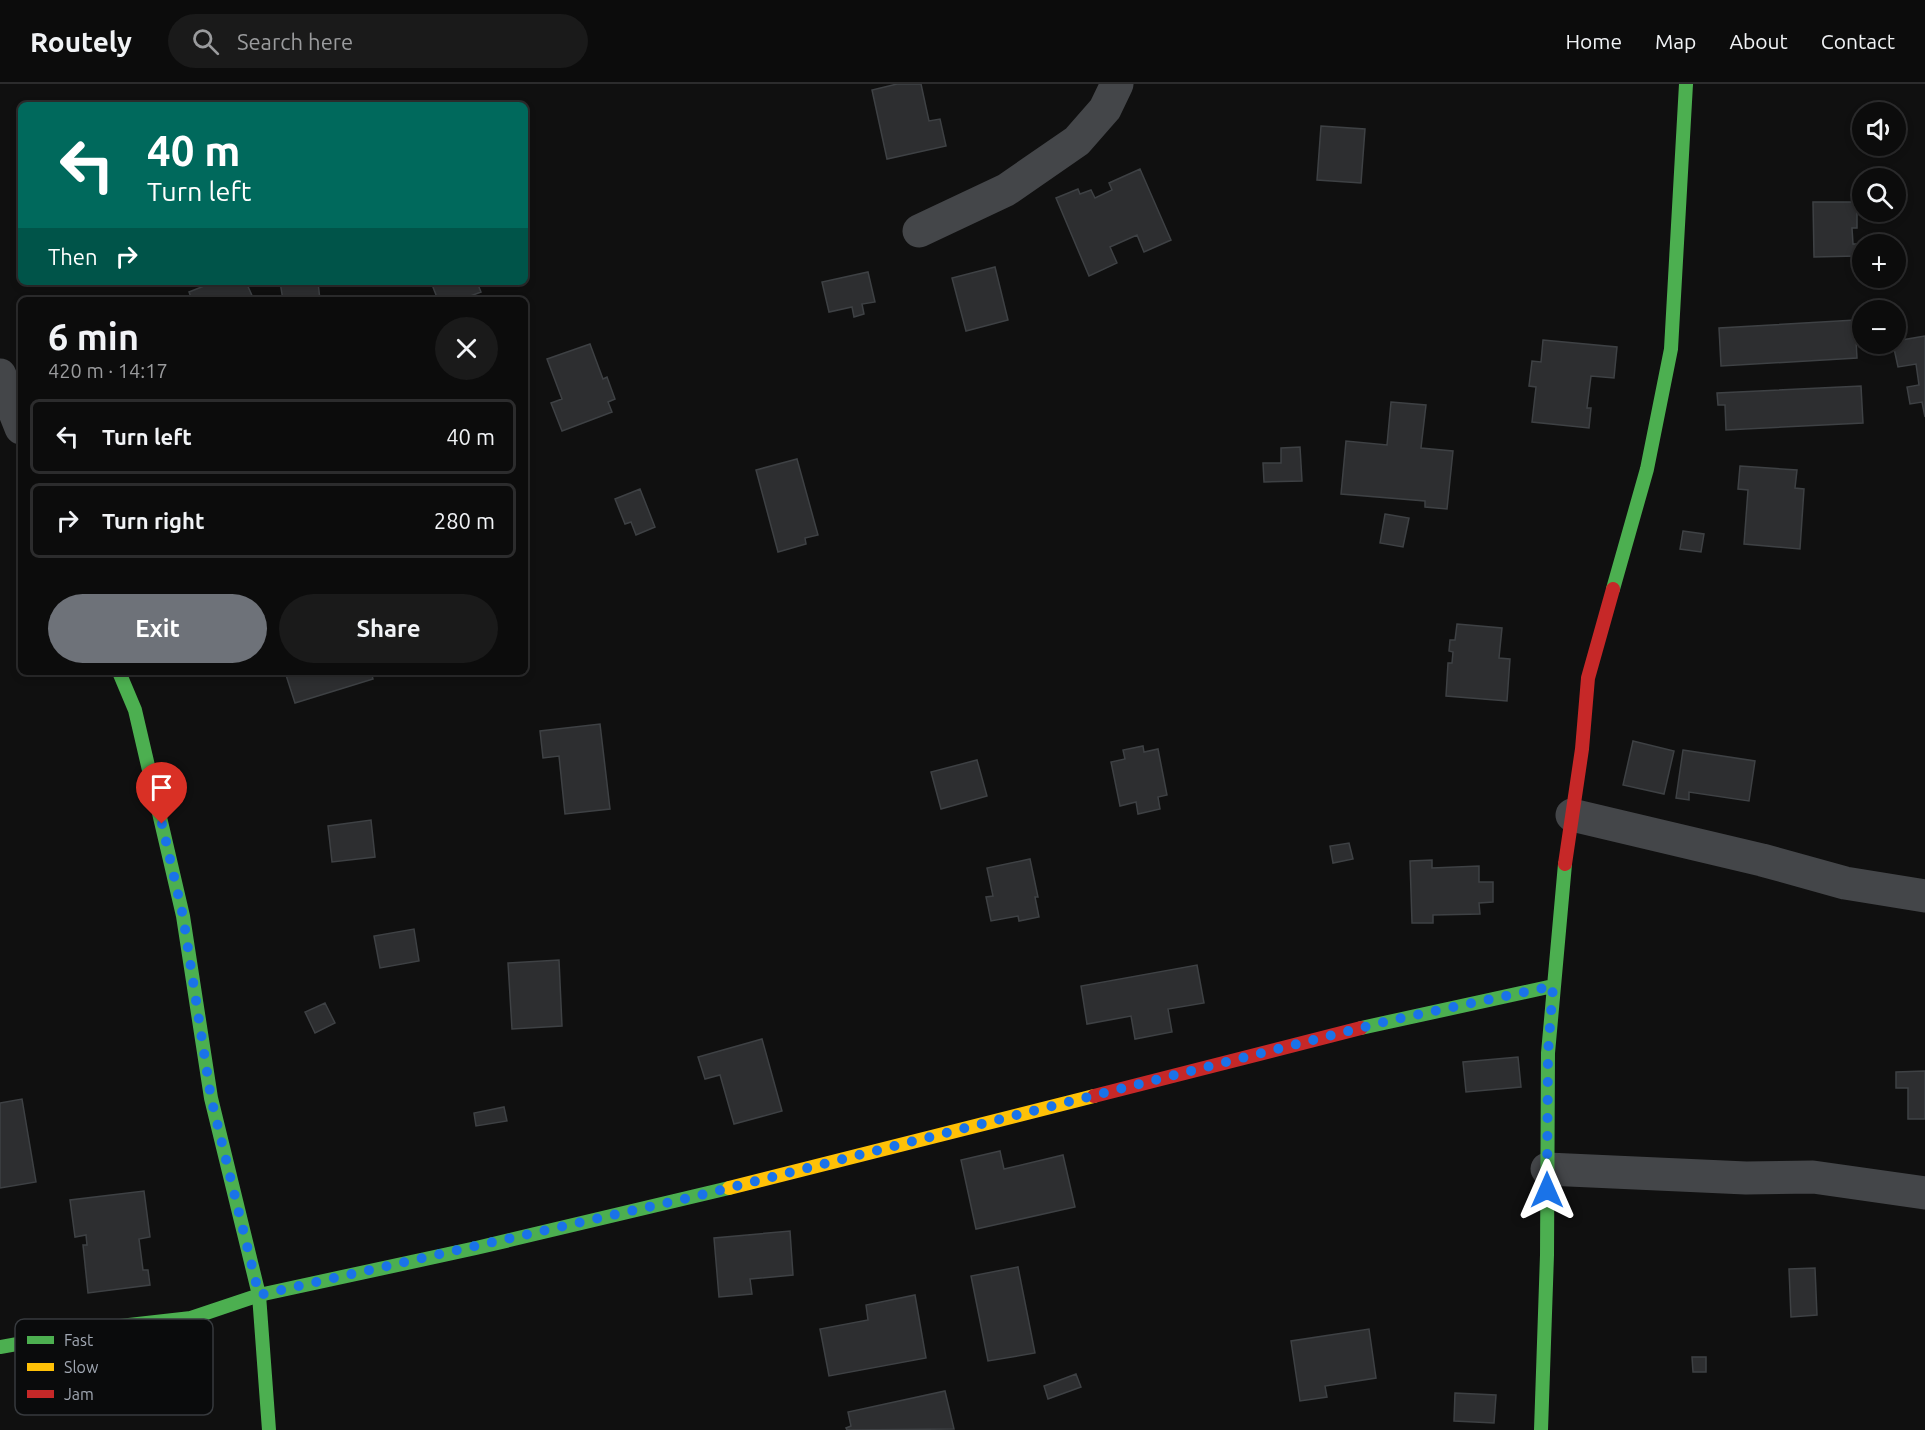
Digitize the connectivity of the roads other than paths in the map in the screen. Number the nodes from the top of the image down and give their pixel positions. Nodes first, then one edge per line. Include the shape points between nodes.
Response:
1 (1117, 84) edge
2 (1686, 84) edge
3 (919, 231) dead end
4 (0, 375) edge
5 (18, 420) edge
6 (120, 675) edge
7 (1572, 815) junction
8 (1925, 896) edge
9 (1553, 986) junction
10 (1547, 1169) junction
11 (1925, 1193) edge
12 (259, 1295) junction
13 (183, 1319) edge
14 (15, 1344) edge
15 (0, 1347) edge
16 (269, 1430) edge
17 (1541, 1430) edge

1 - 3 street via 1105,109 1077,141 1006,190
2 - 7 street via 1671,349 1647,469 1588,678
4 - 5 street
6 - 12 street via 135,710 183,916 211,1098
7 - 8 street via 1845,883
7 - 9 street
9 - 10 street
9 - 12 street via 1392,1020 697,1196
10 - 11 street via 1746,1178 1813,1177
10 - 17 street
12 - 13 street
12 - 16 street
14 - 15 street

